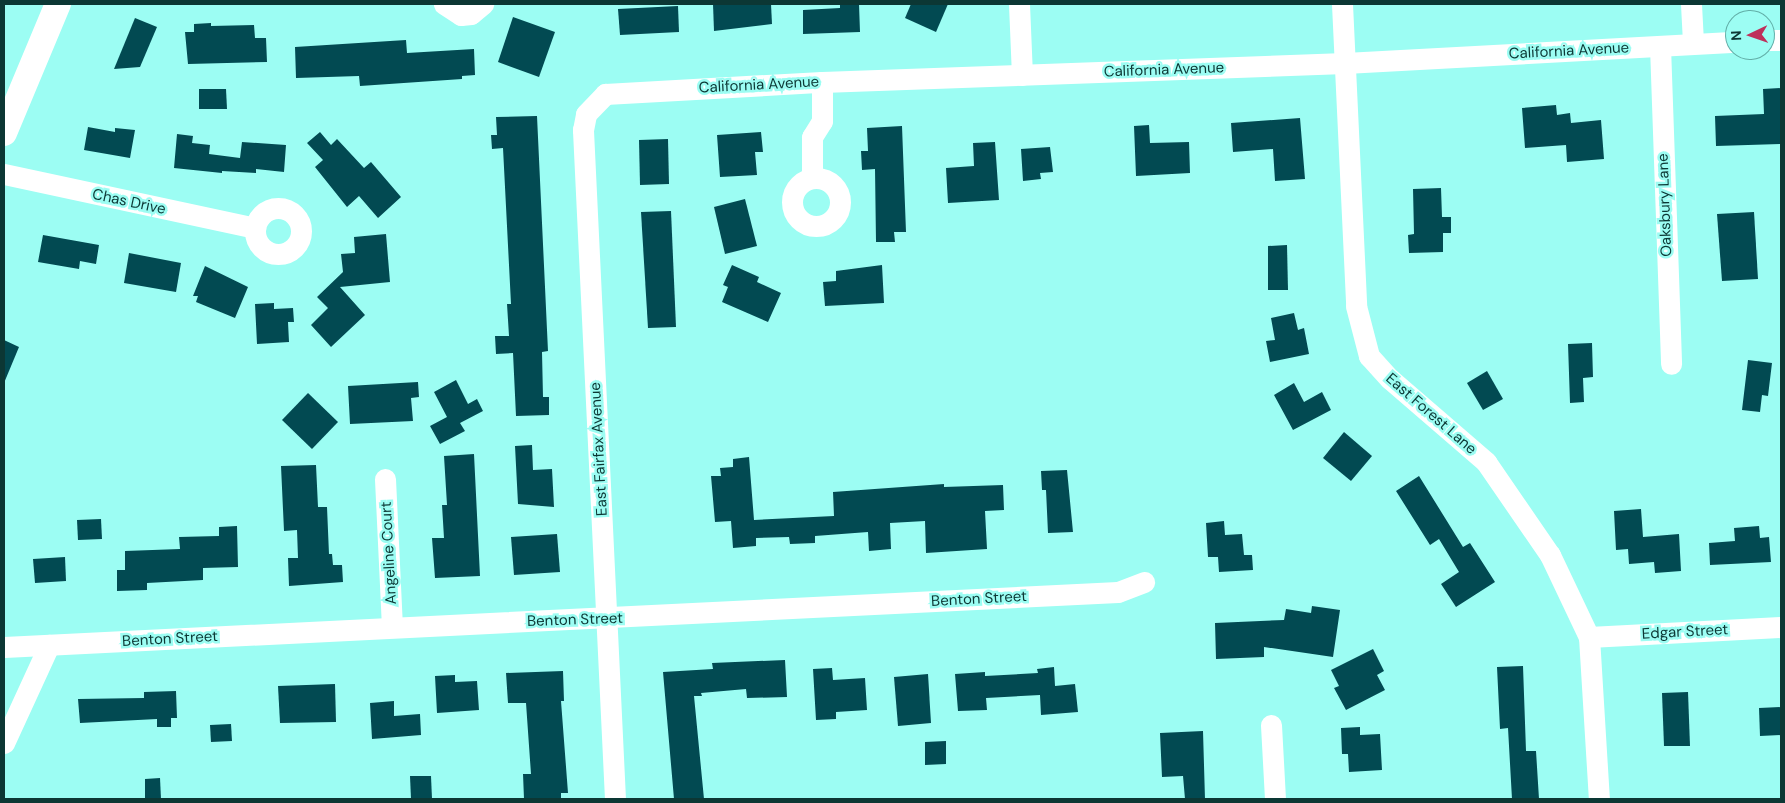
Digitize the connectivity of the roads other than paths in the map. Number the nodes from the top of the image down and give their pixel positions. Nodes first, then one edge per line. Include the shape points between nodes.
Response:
1 (58, 4) edge
2 (444, 4) edge
3 (483, 4) edge
4 (1019, 4) edge
5 (1342, 4) edge
6 (1691, 4) edge
7 (1725, 42) edge
8 (1693, 43) junction
9 (1660, 46) junction
10 (1345, 63) junction
11 (1022, 75) junction
12 (822, 82) junction
13 (596, 101) joint
14 (4, 133) edge
15 (4, 174) edge
16 (812, 178) dead end
17 (255, 228) dead end
18 (1670, 364) dead end
19 (386, 479) dead end
20 (1144, 582) dead end
21 (607, 618) junction
22 (392, 626) junction
23 (1781, 627) edge
24 (1588, 637) junction
25 (49, 645) junction
26 (4, 647) edge
27 (1271, 725) dead end
28 (4, 743) edge
29 (615, 799) edge
30 (1275, 799) edge
31 (1600, 799) edge

1 - 14 main road
2 - 3 street via 462,15 471,14
4 - 11 street
5 - 10 street, East Forest Lane
6 - 8 street
7 - 8 street, California Avenue
8 - 9 street, California Avenue
9 - 10 street, California Avenue
9 - 18 street, Oaksbury Lane
10 - 11 street, California Avenue
10 - 24 street, East Forest Lane via 1356,306 1369,356 1390,379 1486,462 1550,555
11 - 12 street, California Avenue
12 - 13 street, California Avenue via 618,92 605,94
12 - 16 street via 822,121 812,137
13 - 21 street, East Fairfax Avenue via 586,114 583,130
15 - 17 street, Chas Drive
19 - 22 street, Angeline Court
20 - 21 street, Benton Street via 1118,592
21 - 22 street, Benton Street
21 - 29 street, East Fairfax Avenue
22 - 25 street, Benton Street
23 - 24 street, Edgar Street
24 - 31 street, East Forest Lane
25 - 26 street, Benton Street
25 - 28 street
27 - 30 street

